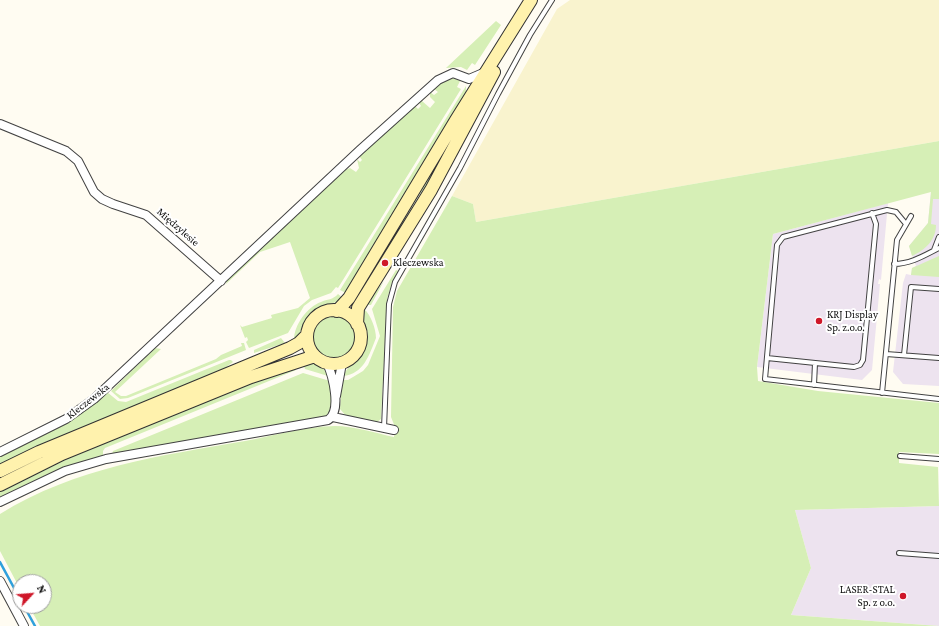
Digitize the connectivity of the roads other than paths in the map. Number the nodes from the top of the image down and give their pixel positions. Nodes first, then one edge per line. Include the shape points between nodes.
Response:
1 (531, 0) edge
2 (552, 0) edge
3 (514, 30) junction
4 (486, 71) junction
5 (469, 78) junction
6 (472, 93) junction
7 (0, 124) edge
8 (872, 213) junction
9 (911, 216) dead end
10 (906, 224) junction
11 (939, 237) edge
12 (939, 248) edge
13 (934, 250) junction
14 (894, 264) junction
15 (221, 280) junction
16 (939, 289) edge
17 (337, 310) junction
18 (357, 324) junction
19 (307, 335) junction
20 (886, 354) junction
21 (904, 355) junction
22 (315, 356) junction
23 (766, 358) junction
24 (939, 358) edge
25 (342, 362) junction
26 (326, 363) junction
27 (815, 363) junction
28 (814, 385) junction
29 (882, 393) junction
30 (335, 399) junction
31 (939, 399) edge
32 (333, 417) junction
33 (384, 428) junction
34 (394, 430) dead end
35 (0, 452) edge
36 (900, 456) dead end
37 (939, 459) edge
38 (0, 471) edge
39 (0, 485) edge
40 (0, 502) edge
41 (899, 553) dead end
42 (939, 556) edge
43 (0, 581) edge
44 (24, 626) edge

1 - 3 main road
2 - 33 lane via 530,35 460,168 395,282 389,304
3 - 4 main road
3 - 18 main road via 431,190 358,308
4 - 5 street
4 - 6 main road
5 - 6 street
5 - 15 street, Kleczewska via 453,73 438,80
6 - 17 main road via 349,298
7 - 15 street, Międzylesie via 66,151 78,161 94,192 102,199 146,215
8 - 10 lane via 892,210
8 - 23 lane via 783,237 780,240 777,245
8 - 27 lane via 876,224 863,360 860,365 854,367
9 - 10 lane
10 - 14 lane via 897,240
11 - 13 lane
12 - 13 lane
13 - 14 lane via 914,260
14 - 20 lane
15 - 35 street, Kleczewska via 94,399 66,419
16 - 21 lane via 911,287
17 - 18 main road via 349,315
17 - 19 main road via 323,312 317,316 312,321
18 - 25 main road via 361,338 359,346 355,354
19 - 22 main road via 309,346
19 - 38 main road, Kleczewska via 290,348 45,449
20 - 21 lane
20 - 29 lane
21 - 24 lane
22 - 26 main road
22 - 39 main road via 251,377 50,459
23 - 27 lane
23 - 28 lane via 764,379
25 - 26 main road
25 - 30 street
26 - 30 street via 332,378
27 - 28 lane
28 - 29 lane
29 - 31 lane
30 - 32 street
32 - 33 street
32 - 40 street via 328,420 106,459 65,471
33 - 34 street
36 - 37 lane
41 - 42 lane
43 - 44 street

